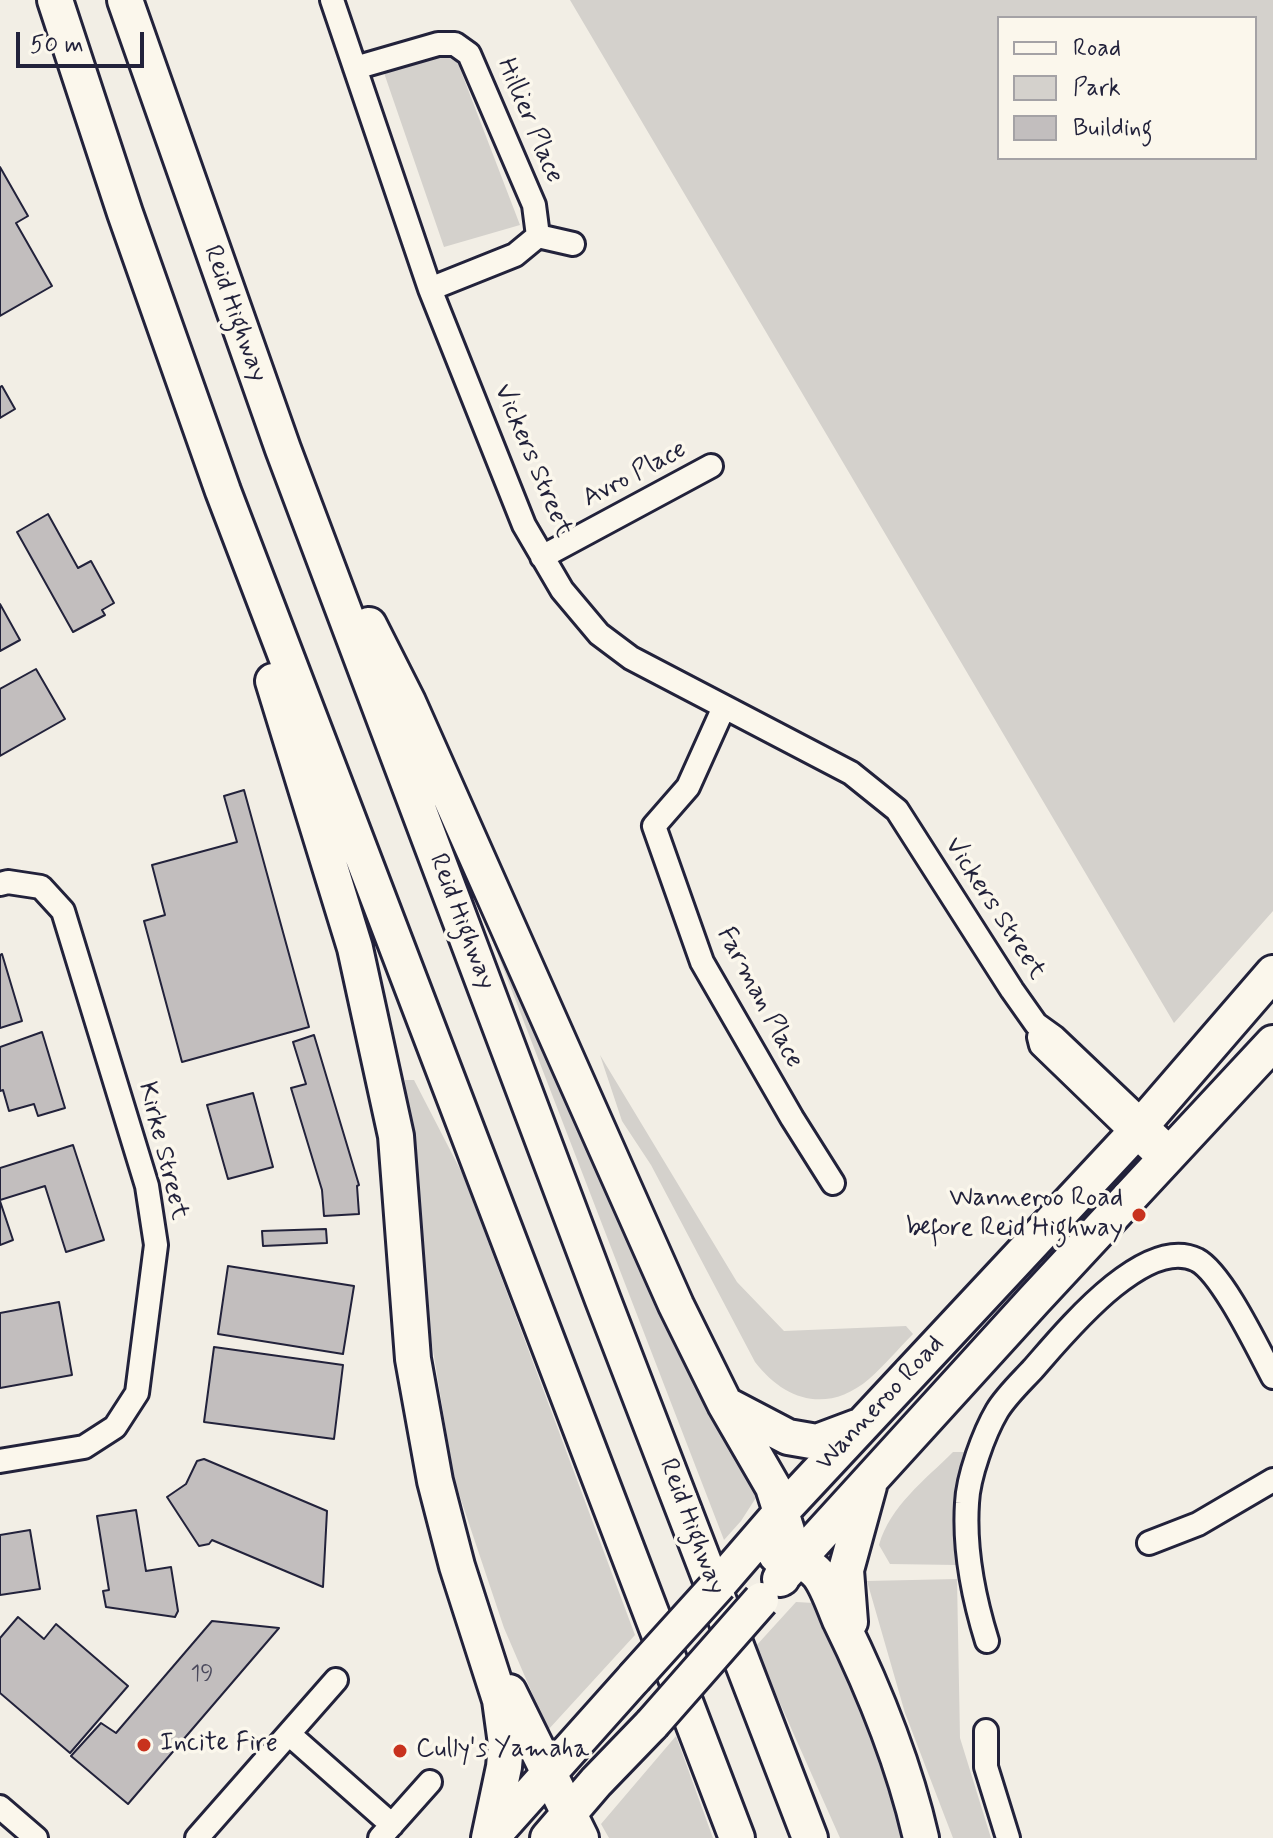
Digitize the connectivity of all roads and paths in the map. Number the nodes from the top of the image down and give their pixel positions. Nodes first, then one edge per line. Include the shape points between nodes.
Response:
1 (55, 0) edge
2 (125, 0) edge
3 (332, 0) edge
4 (355, 68) junction
5 (538, 236) junction
6 (573, 244) dead end
7 (430, 289) junction
8 (283, 449) junction
9 (711, 466) dead end
10 (223, 491) junction
11 (542, 557) junction
12 (724, 707) junction
13 (0, 884) edge
14 (1273, 973) edge
15 (1273, 1043) edge
16 (1138, 1129) junction
17 (1169, 1157) junction
18 (833, 1183) dead end
19 (1273, 1377) edge
20 (725, 1404) junction
21 (861, 1425) junction
22 (0, 1461) edge
23 (870, 1479) junction
24 (1273, 1480) edge
25 (782, 1511) junction
26 (1149, 1543) dead end
27 (457, 1566) junction
28 (735, 1570) junction
29 (781, 1573) junction
30 (987, 1641) dead end
31 (855, 1650) junction
32 (336, 1680) dead end
33 (986, 1731) dead end
34 (289, 1734) junction
35 (548, 1773) junction
36 (430, 1782) dead end
37 (0, 1807) edge
38 (566, 1830) edge
39 (386, 1832) edge
40 (36, 1838) edge
41 (197, 1838) edge
42 (490, 1838) edge
43 (737, 1838) edge
44 (810, 1838) edge
45 (921, 1838) edge
46 (1008, 1838) edge

1 - 10 highway
2 - 8 highway, Reid Highway
3 - 4 street, Vickers Street
4 - 5 street, Hillier Place via 438,44 455,44 469,54 534,205
4 - 7 street, Vickers Street
5 - 6 street
5 - 7 street via 515,255
7 - 11 street, Vickers Street via 524,525
8 - 20 highway via 408,702
8 - 44 highway, Reid Highway
9 - 11 street, Avro Place
10 - 27 highway via 368,1006 396,1136 413,1359
10 - 43 highway
11 - 12 street, Vickers Street via 599,634 631,658
12 - 16 street, Vickers Street via 851,773 897,810 1036,1024 1041,1045
12 - 18 street, Farman Place via 688,787 654,826 702,962
13 - 22 street, Kirke Street via 41,887 63,911 147,1186 156,1245 137,1393 115,1427 84,1447
14 - 16 highway, Wanneroo Road
15 - 17 highway, Wanneroo Road
16 - 17 street, Vickers Street
16 - 21 highway, Wanneroo Road
17 - 23 highway, Wanneroo Road
19 - 30 street via 1215,1274 1199,1261 1177,1257 1153,1262 1087,1307 997,1410 975,1464 967,1502 971,1571
20 - 21 highway via 788,1437 817,1442
20 - 25 highway
21 - 25 highway, Wanneroo Road
23 - 29 highway, Wanneroo Road
23 - 31 highway via 846,1570
24 - 26 street via 1198,1524
25 - 28 highway, Wanneroo Road
25 - 29 highway via 787,1531
27 - 35 highway
27 - 42 highway via 500,1700 506,1744
28 - 29 highway via 773,1555
28 - 35 highway, Wanneroo Road, bridge
29 - 31 highway via 818,1575
29 - 38 highway, Wanneroo Road, bridge via 596,1782
31 - 45 highway via 890,1737
32 - 34 street
33 - 46 street via 986,1767
34 - 39 street
34 - 41 street
35 - 38 highway
35 - 42 highway, Wanneroo Road
36 - 39 street
37 - 40 street

